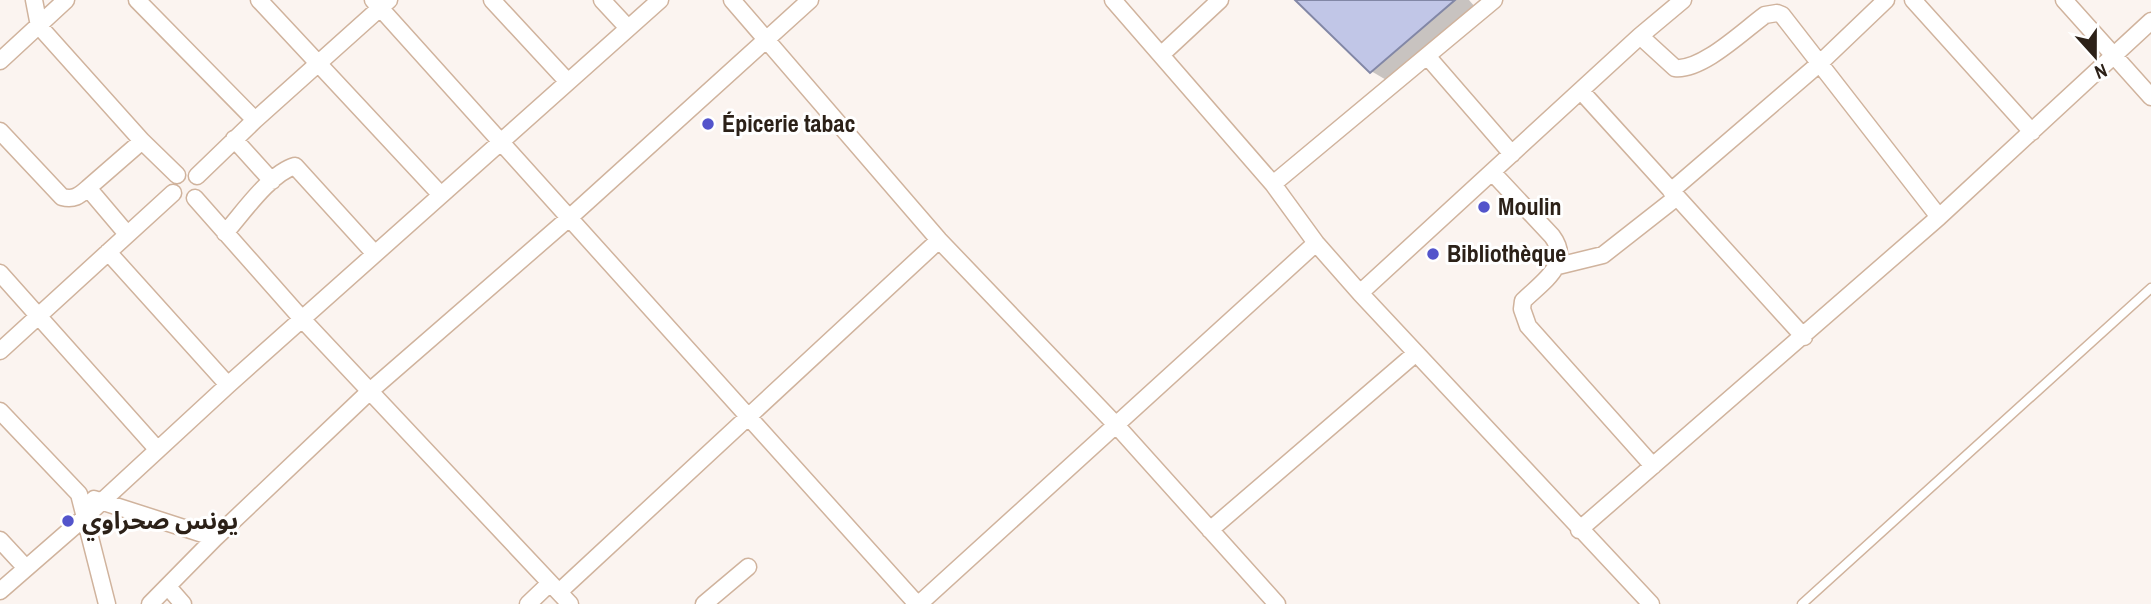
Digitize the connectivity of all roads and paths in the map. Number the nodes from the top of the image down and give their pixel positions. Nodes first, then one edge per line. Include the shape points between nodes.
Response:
1 (34, 0) edge
2 (66, 0) edge
3 (137, 0) edge
4 (259, 0) edge
5 (492, 0) edge
6 (602, 0) edge
7 (660, 0) edge
8 (732, 0) edge
9 (810, 0) edge
10 (1113, 0) edge
11 (1220, 0) edge
12 (1683, 0) edge
13 (1886, 0) edge
14 (1913, 0) edge
15 (2064, 0) edge
16 (381, 3) edge
17 (1486, 3) edge
18 (2151, 21) edge
19 (38, 26) junction
20 (628, 28) junction
21 (1640, 36) junction
22 (766, 39) junction
23 (1162, 54) junction
24 (1427, 56) junction
25 (2114, 56) junction
26 (0, 61) edge
27 (1820, 63) junction
28 (319, 65) junction
29 (568, 82) junction
30 (1581, 91) junction
31 (2151, 97) edge
32 (255, 120) junction
33 (0, 131) edge
34 (2032, 132) junction
35 (234, 139) junction
36 (142, 141) junction
37 (501, 142) junction
38 (1512, 154) junction
39 (1492, 172) junction
40 (177, 175) junction
41 (197, 176) junction
42 (272, 181) junction
43 (1273, 184) junction
44 (88, 188) junction
45 (173, 193) junction
46 (1674, 194) junction
47 (441, 195) junction
48 (195, 198) junction
49 (1939, 217) junction
50 (568, 219) junction
51 (225, 233) junction
52 (127, 234) junction
53 (939, 240) junction
54 (1316, 243) junction
55 (108, 252) junction
56 (375, 254) junction
57 (1558, 266) junction
58 (0, 272) edge
59 (2151, 288) edge
60 (1360, 293) junction
61 (39, 315) junction
62 (302, 320) junction
63 (1804, 337) junction
64 (0, 351) edge
65 (1416, 353) junction
66 (228, 385) junction
67 (370, 391) junction
68 (0, 411) edge
69 (749, 416) junction
70 (1116, 426) junction
71 (157, 449) junction
72 (1653, 466) junction
73 (79, 494) junction
74 (102, 501) junction
75 (85, 517) junction
76 (1210, 530) junction
77 (1579, 530) junction
78 (215, 538) junction
79 (0, 540) edge
80 (748, 567) dead end
81 (26, 568) junction
82 (169, 588) junction
83 (0, 591) edge
84 (559, 593) edge
85 (107, 604) edge
86 (150, 604) edge
87 (183, 604) edge
88 (528, 604) edge
89 (704, 604) edge
90 (918, 604) edge
91 (1277, 604) edge
92 (1651, 604) edge
93 (1802, 604) edge

1 - 19 street
2 - 19 street
3 - 32 street
4 - 28 street
5 - 29 street
6 - 20 street
7 - 20 street
8 - 22 street
9 - 22 street
10 - 23 street
11 - 23 street
12 - 21 street
13 - 27 street
14 - 34 street
15 - 25 street
16 - 28 street
16 - 37 street
17 - 24 street
18 - 25 street
19 - 26 street
19 - 36 street
20 - 29 street
21 - 27 street via 1675,68 1689,68 1765,15 1777,13
21 - 30 street
22 - 50 street
22 - 53 street
23 - 43 street
24 - 38 street
24 - 43 street
25 - 31 street
25 - 34 street
27 - 46 street
27 - 49 street
28 - 32 street
28 - 47 street
29 - 37 street
30 - 38 street
30 - 46 street
32 - 35 street
33 - 44 street via 62,197 77,197
34 - 49 street
35 - 41 street
35 - 42 street
36 - 40 street
36 - 44 street
37 - 47 street
37 - 50 street
38 - 39 street
39 - 57 street via 1559,244
39 - 60 street
40 - 41 street via 191,172
40 - 45 street
41 - 48 street via 201,188
42 - 51 street
42 - 56 street via 295,166
43 - 54 street
44 - 52 street
45 - 48 street via 183,201
45 - 52 street
46 - 57 street via 1603,255
46 - 63 street
47 - 56 street
48 - 51 street
49 - 63 street
50 - 67 street
50 - 69 street
51 - 62 street
52 - 55 street
53 - 69 street
53 - 70 street
54 - 60 street
54 - 70 street
55 - 61 street
55 - 66 street
56 - 62 street
57 - 72 street via 1523,300 1528,326
58 - 61 street
59 - 93 lane
60 - 65 street
61 - 64 street
61 - 71 street
62 - 66 street
62 - 67 street
63 - 72 street
65 - 76 street
65 - 77 street
66 - 71 street
67 - 78 street
67 - 84 street
68 - 73 street
69 - 84 street
69 - 90 street
70 - 76 street
70 - 90 street
71 - 74 street
72 - 77 street
73 - 74 street
73 - 75 street
74 - 75 street
74 - 78 street
75 - 81 street
75 - 85 street
76 - 91 street
77 - 92 street
78 - 82 street
79 - 81 street
80 - 89 street
81 - 83 street
82 - 86 street
82 - 87 street
84 - 88 street

